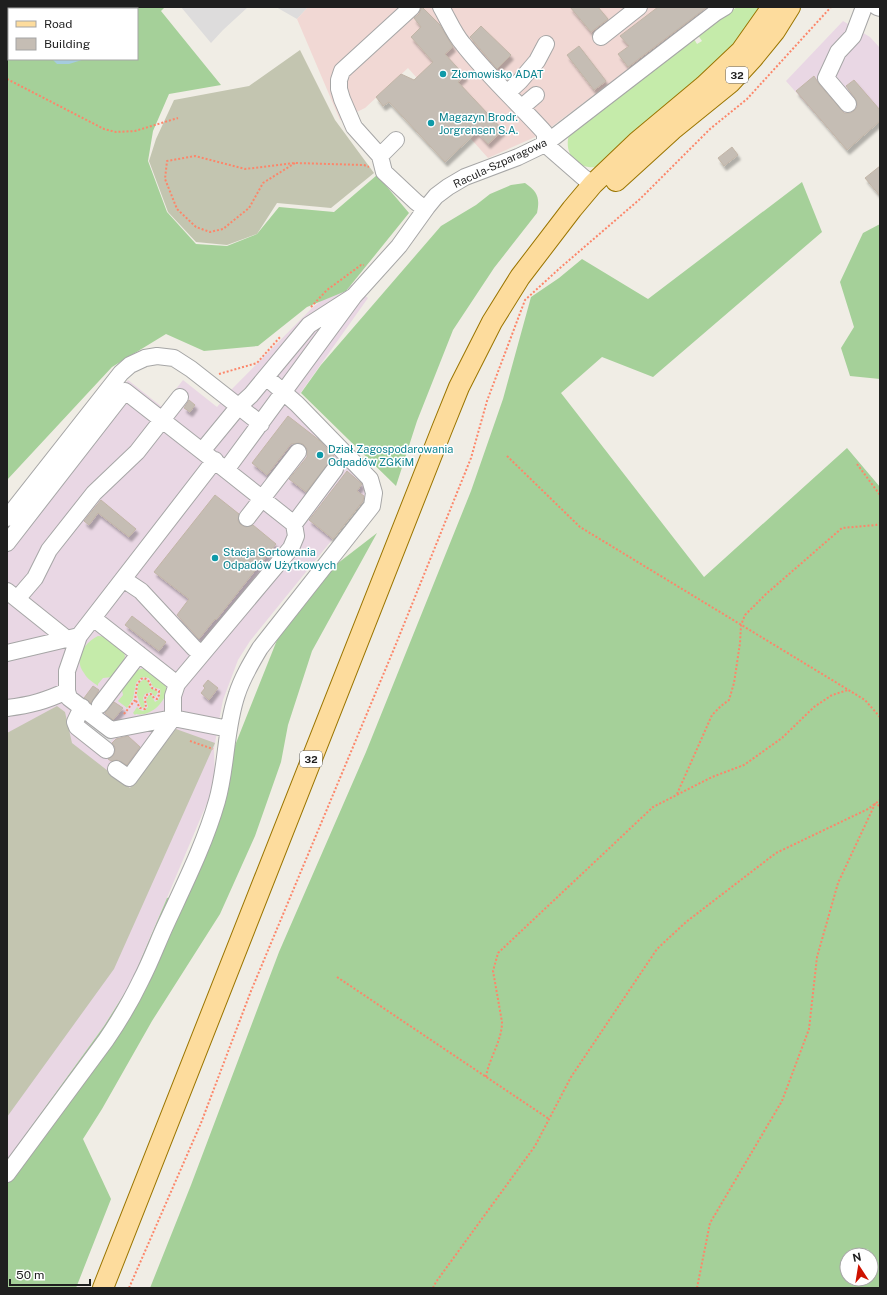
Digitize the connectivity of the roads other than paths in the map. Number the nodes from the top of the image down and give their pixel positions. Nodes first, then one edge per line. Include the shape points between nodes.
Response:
1 (412, 7) edge
2 (441, 7) edge
3 (639, 7) edge
4 (725, 7) edge
5 (772, 7) edge
6 (790, 7) edge
7 (864, 7) edge
8 (877, 7) edge
9 (880, 8) edge
10 (601, 37) dead end
11 (546, 44) dead end
12 (507, 93) junction
13 (536, 95) dead end
14 (848, 104) dead end
15 (522, 107) junction
16 (396, 140) dead end
17 (545, 144) junction
18 (382, 164) junction
19 (593, 184) junction
20 (425, 209) junction
21 (546, 244) junction
22 (354, 296) junction
23 (266, 377) junction
24 (284, 392) junction
25 (180, 397) dead end
26 (239, 406) junction
27 (162, 420) junction
28 (261, 424) junction
29 (298, 452) dead end
30 (214, 460) junction
31 (335, 469) dead end
32 (262, 499) junction
33 (7, 518) edge
34 (247, 518) dead end
35 (294, 524) junction
36 (7, 542) edge
37 (123, 579) junction
38 (12, 595) edge
39 (93, 618) junction
40 (73, 637) junction
41 (7, 653) edge
42 (139, 654) junction
43 (202, 654) junction
44 (177, 684) junction
45 (67, 691) junction
46 (100, 705) dead end
47 (82, 707) junction
48 (7, 708) edge
49 (174, 718) junction
50 (229, 729) junction
51 (106, 750) dead end
52 (116, 769) dead end
53 (7, 1174) edge
54 (103, 1288) edge

1 - 18 street via 342,71 339,80 342,100 354,127
2 - 12 street via 462,43
3 - 10 street
4 - 17 street, Racula-Szparagowa
5 - 19 main road, 32 via 741,51
6 - 21 main road, 32 via 775,31 730,83 672,130
7 - 14 street via 853,36 838,52 826,78
8 - 9 street
11 - 12 street via 537,61
12 - 15 street
13 - 15 street
15 - 17 street via 545,133
16 - 18 street
17 - 19 street
17 - 20 street, Racula-Szparagowa via 448,187
18 - 20 street
19 - 21 main road, 32
20 - 22 street, Racula-Szparagowa via 399,246
21 - 54 main road, 32 via 520,277 492,322 459,387
22 - 23 street via 309,325
22 - 24 street
23 - 24 street
23 - 26 street
24 - 28 street
24 - 50 street via 370,479 374,493 372,506 260,648 237,695
25 - 27 street
26 - 28 street
26 - 30 street
26 - 33 street via 191,368 174,358 157,356 135,362 121,373
27 - 30 street
27 - 36 street via 125,391
27 - 38 street via 137,452 94,494 49,550 35,578
28 - 30 street
29 - 32 street
30 - 32 street
30 - 37 street
31 - 35 street
32 - 34 street
32 - 35 street
35 - 43 street via 296,536 291,548
37 - 39 street
37 - 43 street via 140,591
38 - 40 street
39 - 40 street
39 - 42 street
40 - 41 street
40 - 45 street via 67,671
42 - 44 street
42 - 46 street
43 - 44 street
44 - 49 street via 173,696
45 - 47 street via 70,698
45 - 48 street via 47,700
47 - 49 street via 111,730
47 - 51 street via 75,722 77,727
49 - 50 street
49 - 52 street via 129,778
50 - 53 street via 220,789 210,822 180,896 132,998 106,1040

